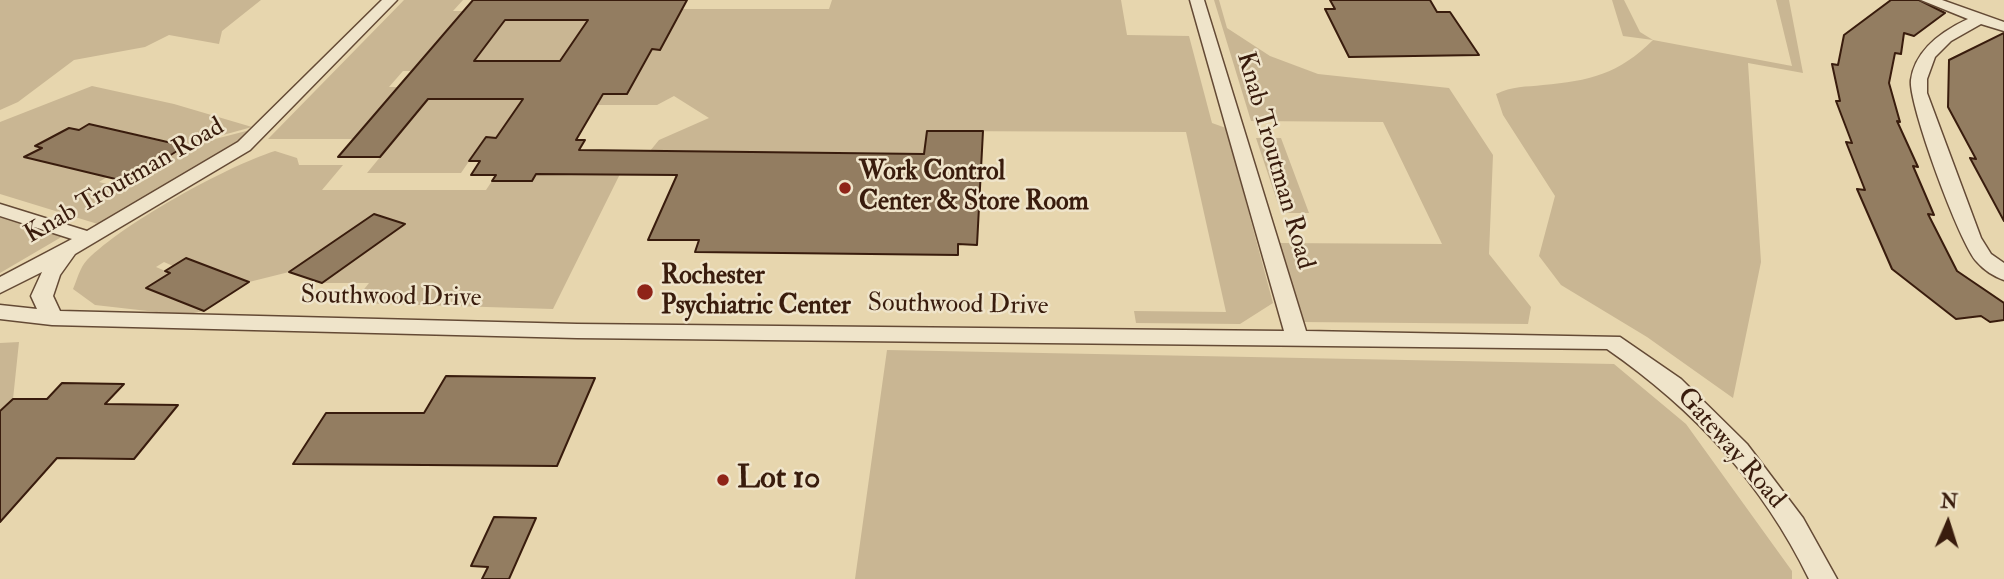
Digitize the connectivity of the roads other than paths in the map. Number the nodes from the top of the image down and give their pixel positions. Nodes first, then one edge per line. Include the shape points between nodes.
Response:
1 (390, 0) edge
2 (1197, 0) edge
3 (1928, 0) edge
4 (1980, 19) junction
5 (2004, 27) edge
6 (0, 210) edge
7 (89, 238) junction
8 (68, 249) junction
9 (2004, 272) edge
10 (0, 286) edge
11 (0, 312) edge
12 (52, 318) junction
13 (1297, 337) junction
14 (1612, 342) joint
15 (1823, 579) edge

1 - 7 street, Knab Troutman Road via 244,146
2 - 13 street, Knab Troutman Road
3 - 4 street
4 - 5 street
4 - 9 street via 1952,31 1923,60 1919,93 1971,239 1984,258
6 - 7 street
7 - 8 street, Knab Troutman Road
8 - 10 street, Knab Troutman Road
8 - 12 street via 42,296
11 - 12 street, Southwood Drive
12 - 13 street, Southwood Drive via 577,331
13 - 14 street, Southwood Drive
14 - 15 street, Gateway Road via 1672,384 1726,438 1784,508

